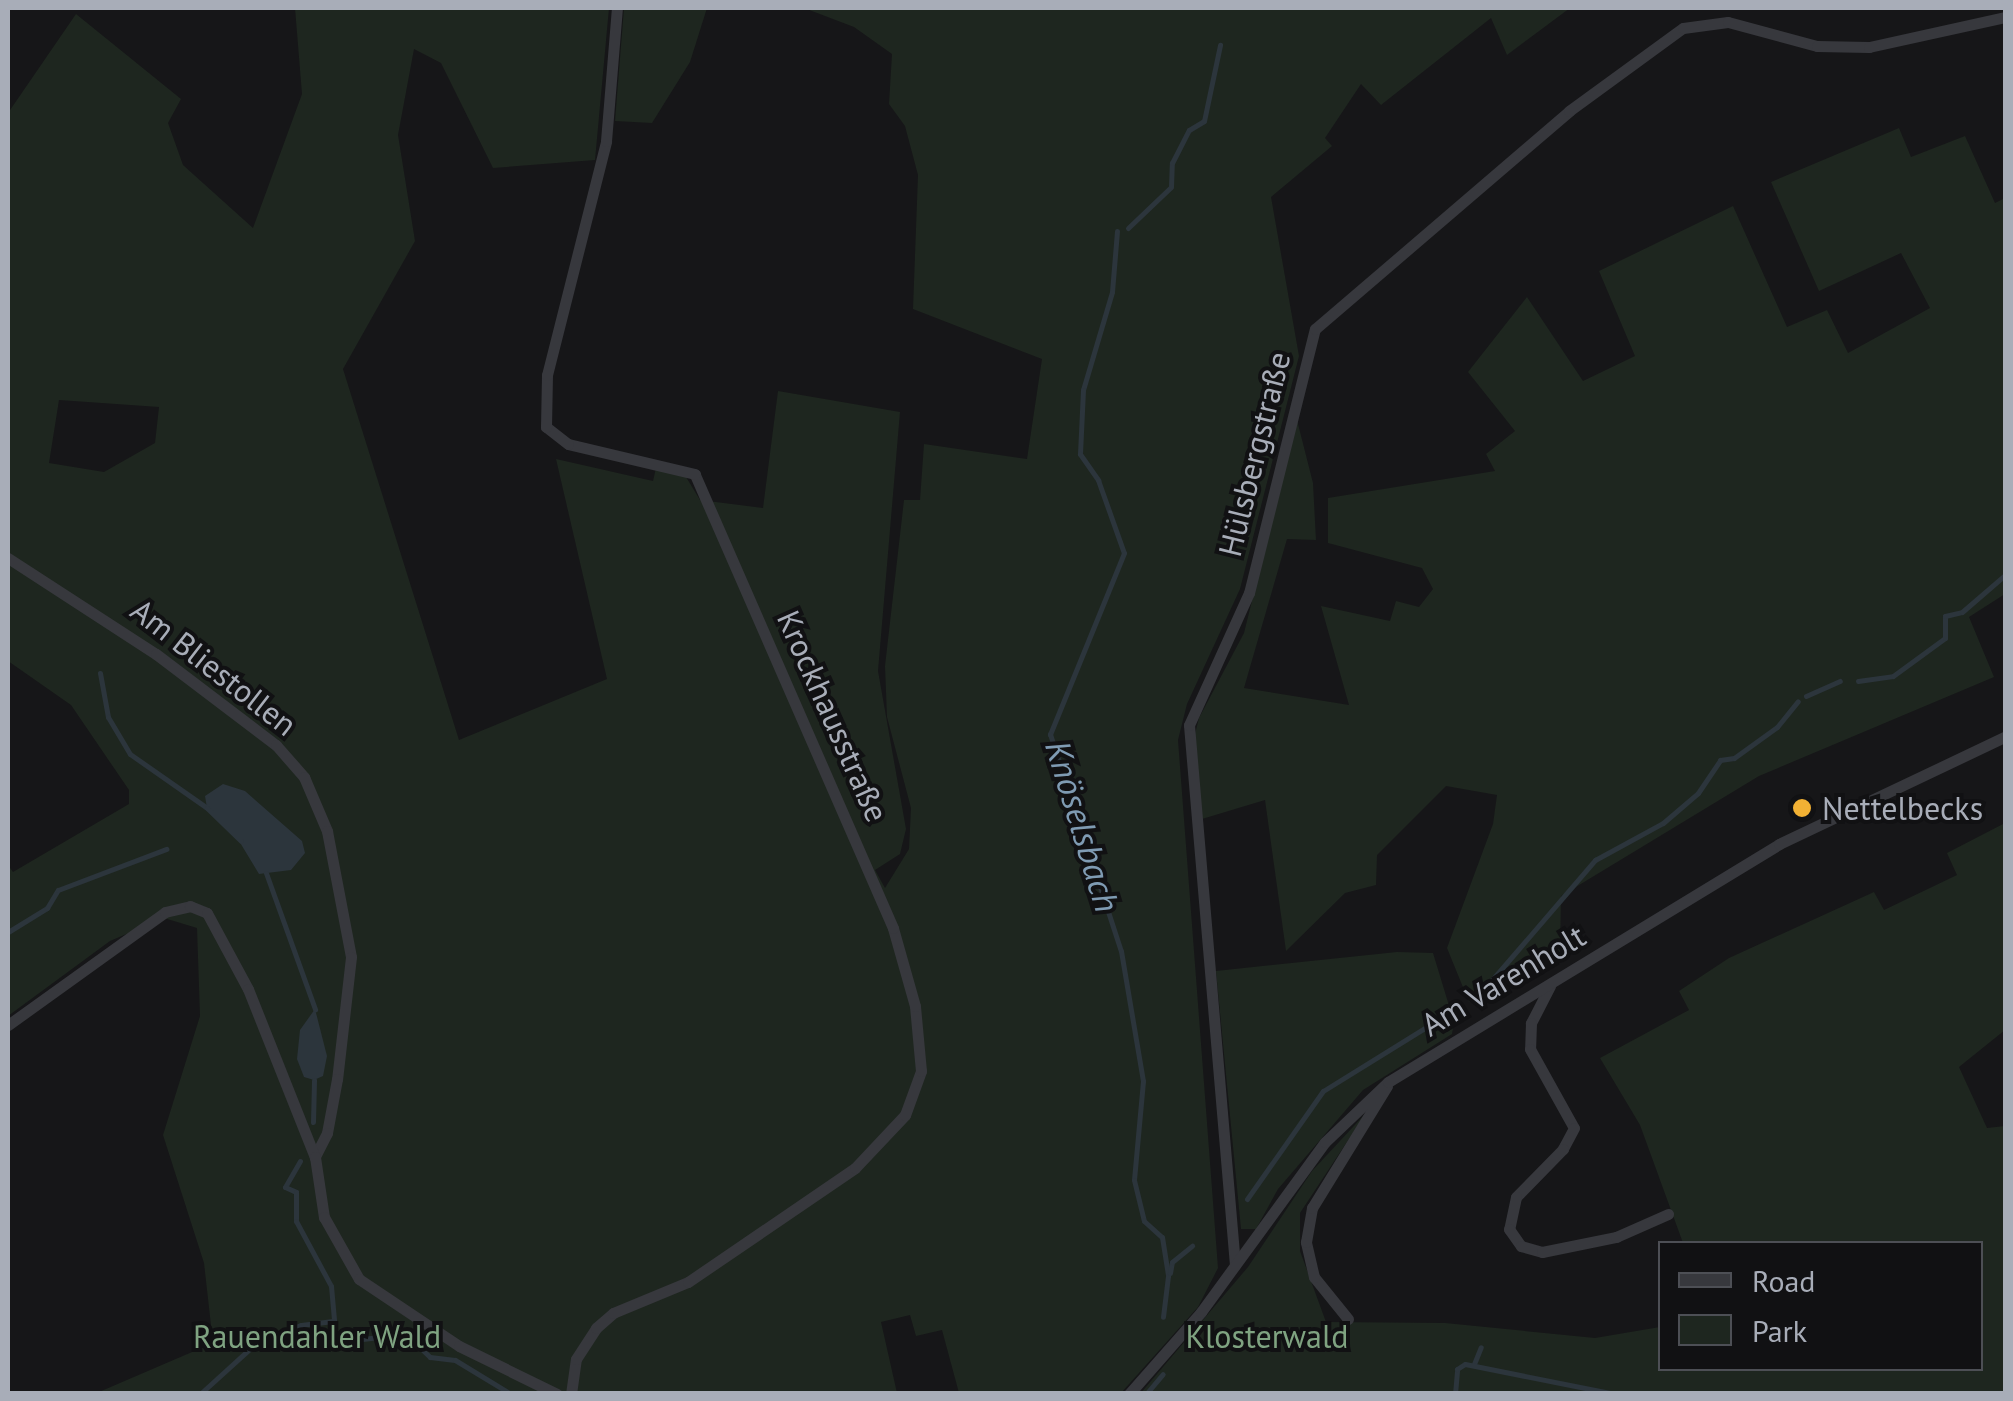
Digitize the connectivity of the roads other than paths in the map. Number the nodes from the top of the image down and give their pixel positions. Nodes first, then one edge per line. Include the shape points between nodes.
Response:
1 (617, 8) edge
2 (2006, 17) edge
3 (8, 558) edge
4 (2006, 736) edge
5 (1550, 986) junction
6 (8, 1025) edge
7 (1388, 1082) junction
8 (314, 1157) junction
9 (1668, 1214) dead end
10 (1235, 1264) junction
11 (1348, 1319) dead end
12 (556, 1394) edge
13 (571, 1394) edge
14 (1129, 1394) edge

1 - 13 street, Krockhausstraße via 606,141 548,375 546,427 568,444 696,474 893,928 916,1006 921,1071 905,1115 855,1168 731,1256 613,1313 596,1328 576,1359
2 - 10 street, Hülsbergstraße via 1868,47 1817,46 1728,22 1683,28 1569,111 1315,329 1248,592 1189,725
3 - 8 street, Am Bliestollen via 118,626 276,745 304,776 327,831 351,957 327,1133
4 - 5 street, Am Varenholt via 1779,844
5 - 7 street, Am Varenholt
5 - 9 street via 1531,1023 1530,1049 1574,1128 1572,1139 1516,1197 1509,1229 1521,1246 1542,1252 1616,1237
6 - 8 street via 165,912 199,909 238,966
7 - 10 street, Am Varenholt via 1325,1142
7 - 11 street via 1380,1107 1312,1208 1306,1242 1314,1277
8 - 12 street via 324,1217 359,1279 459,1346
10 - 14 street, Am Varenholt

